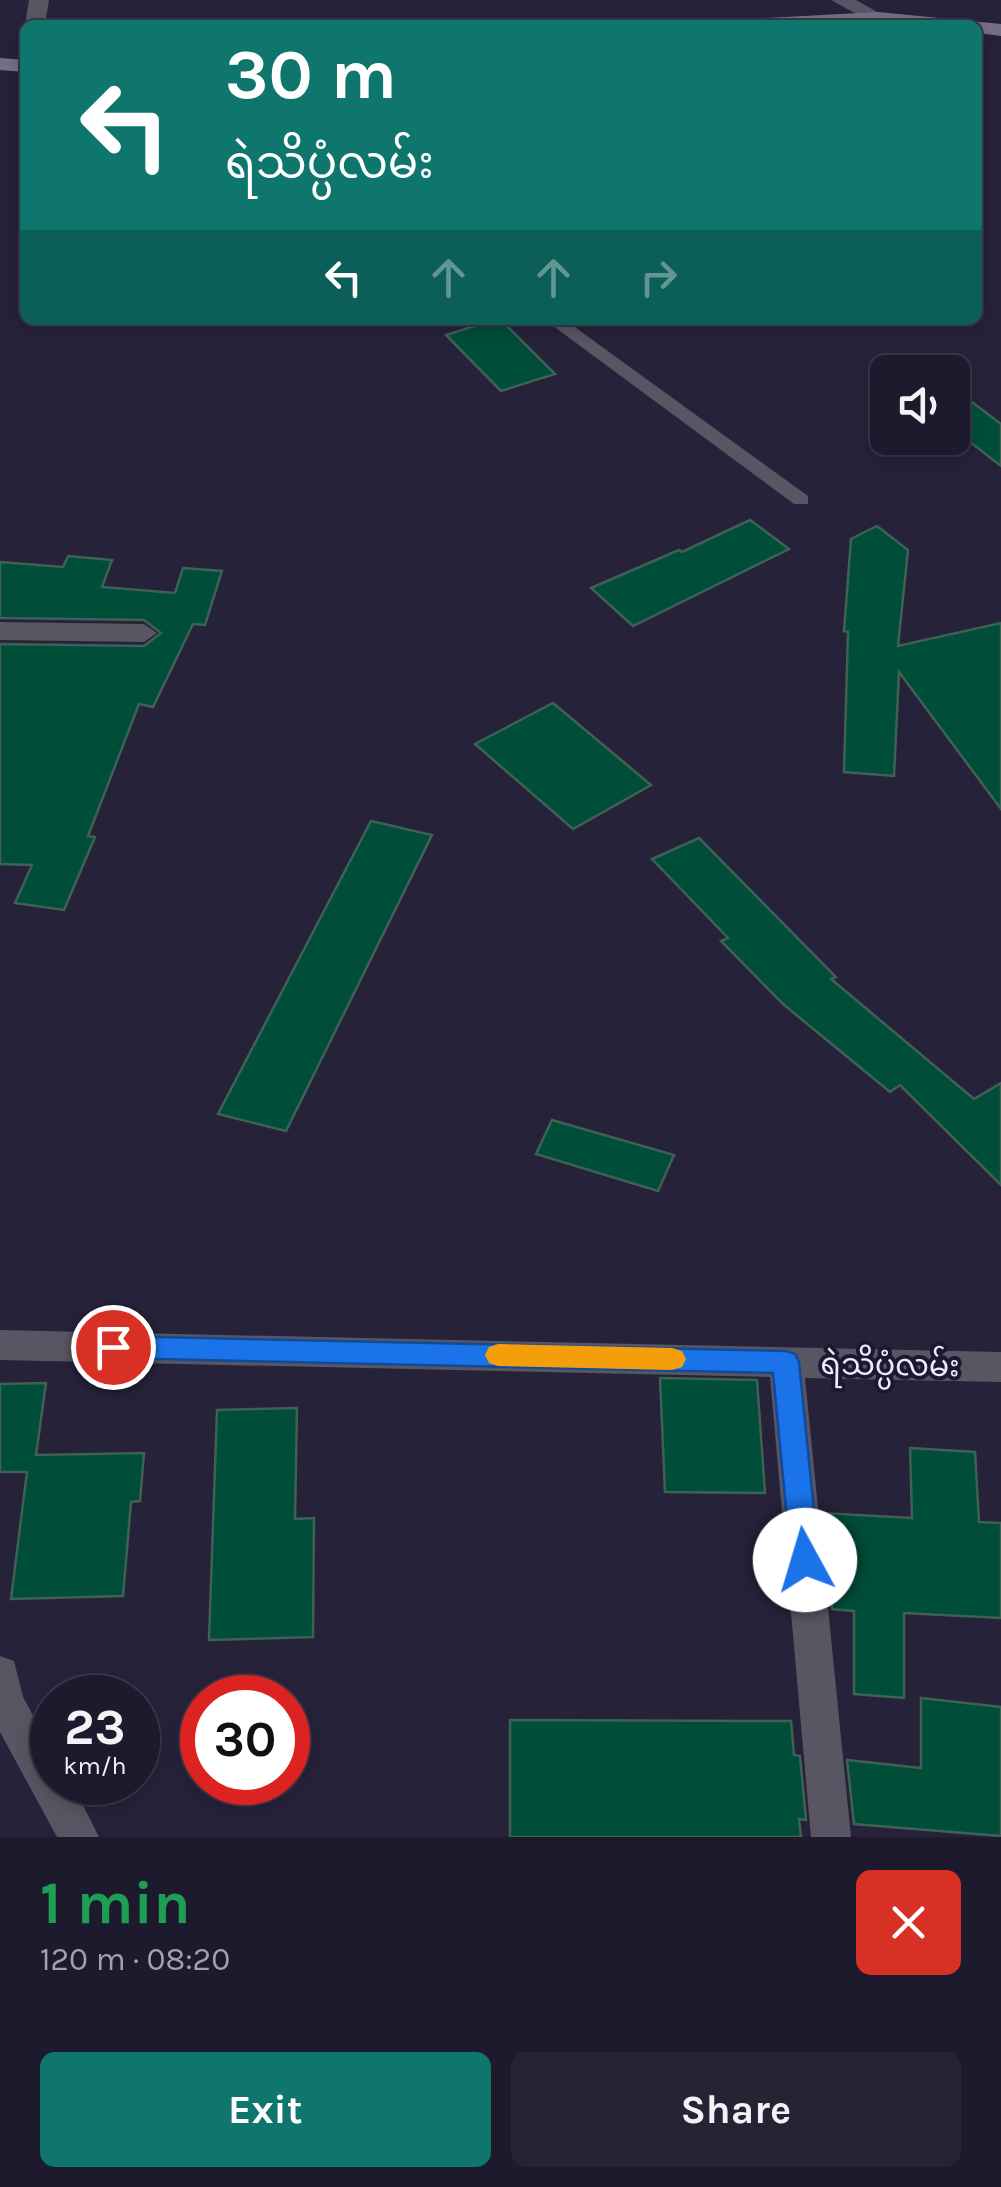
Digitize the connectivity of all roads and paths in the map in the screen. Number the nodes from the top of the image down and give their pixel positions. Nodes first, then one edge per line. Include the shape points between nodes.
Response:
1 (841, 0) edge
2 (945, 10) edge
3 (878, 18) junction
4 (841, 20) edge
5 (561, 325) edge
6 (801, 500) dead end
7 (0, 631) edge
8 (144, 633) dead end
9 (0, 1345) edge
10 (786, 1362) junction
11 (1001, 1368) edge
12 (2, 1692) edge
13 (79, 1837) edge
14 (831, 1837) edge

1 - 3 street
2 - 3 main road
3 - 4 main road
5 - 6 lane
7 - 8 street
9 - 10 street, ရဲသိပ္ပံလမ်း
10 - 11 street, ရဲသိပ္ပံလမ်း
10 - 14 street
12 - 13 street

